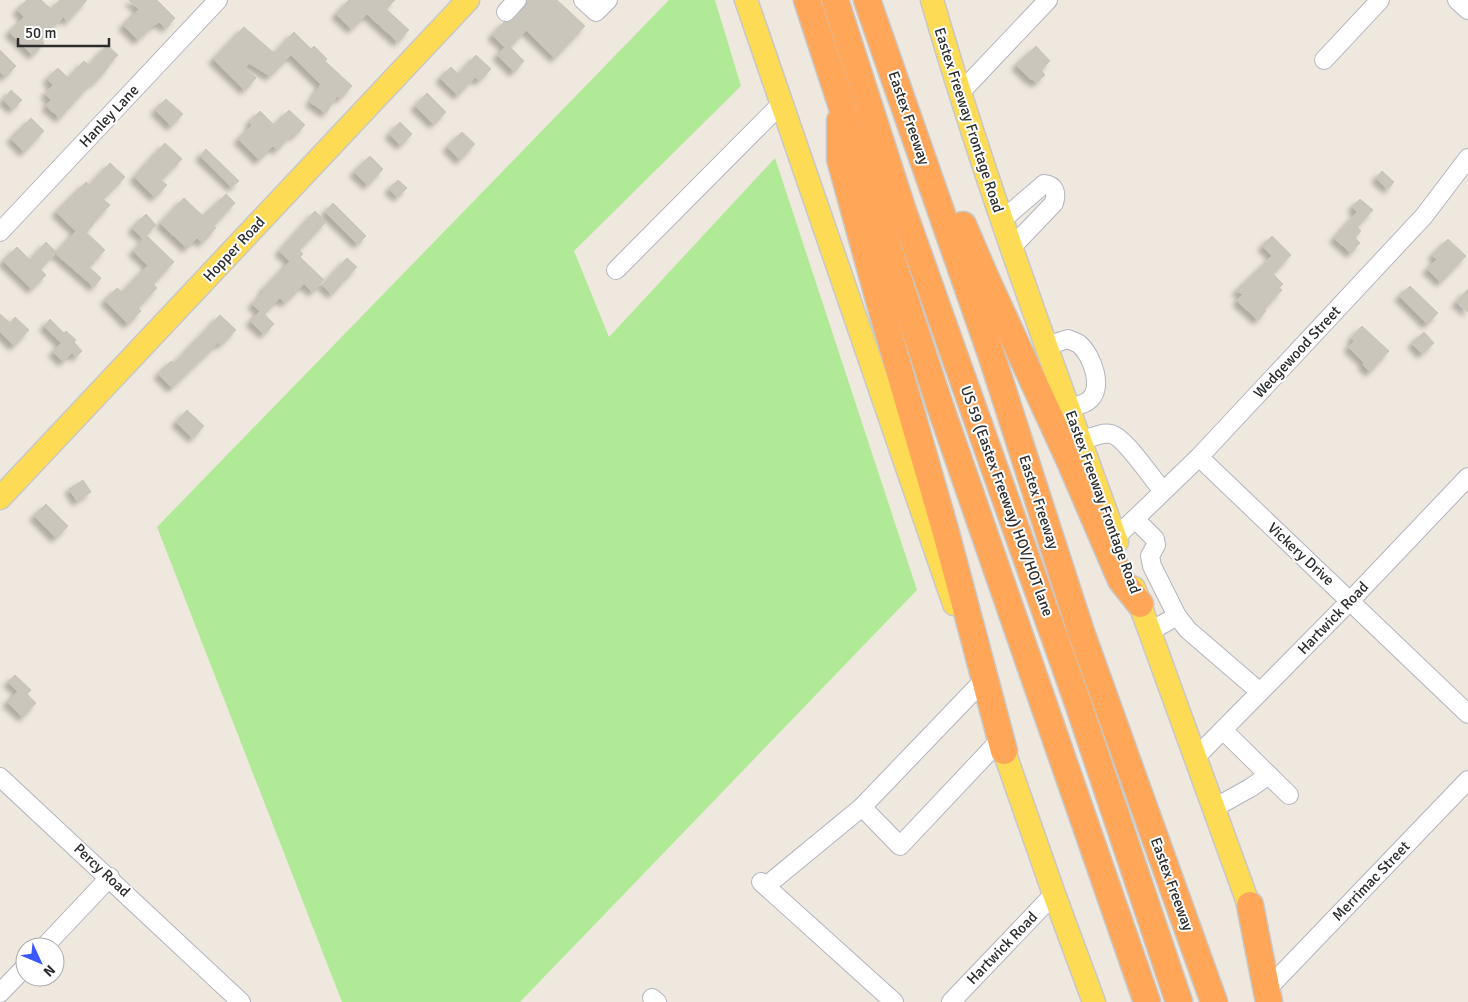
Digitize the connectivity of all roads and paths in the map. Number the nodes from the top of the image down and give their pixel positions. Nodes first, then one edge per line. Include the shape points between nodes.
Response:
1 (218, 0) edge
2 (468, 0) edge
3 (583, 0) edge
4 (608, 0) edge
5 (746, 0) edge
6 (807, 0) edge
7 (835, 0) edge
8 (867, 0) edge
9 (932, 0) edge
10 (1048, 0) edge
11 (1380, 0) edge
12 (1457, 0) edge
13 (1468, 10) edge
14 (1324, 60) dead end
15 (959, 94) junction
16 (840, 96) junction
17 (781, 104) junction
18 (1468, 158) edge
19 (1001, 221) junction
20 (0, 232) edge
21 (1011, 248) junction
22 (616, 270) dead end
23 (1046, 346) junction
24 (1069, 408) junction
25 (1081, 441) junction
26 (1199, 457) junction
27 (1468, 477) edge
28 (1163, 491) junction
29 (0, 498) edge
30 (1135, 519) junction
31 (1115, 538) junction
32 (1351, 600) junction
33 (1140, 604) junction
34 (1177, 616) junction
35 (1149, 632) junction
36 (981, 683) junction
37 (1260, 692) junction
38 (1468, 714) edge
39 (1223, 730) junction
40 (1002, 746) junction
41 (1196, 758) junction
42 (1268, 775) junction
43 (0, 777) edge
44 (1468, 780) edge
45 (1289, 795) dead end
46 (862, 807) junction
47 (1214, 808) junction
48 (110, 878) junction
49 (1054, 894) junction
50 (1250, 905) joint
51 (54, 937) edge
52 (15, 978) edge
53 (0, 994) edge
54 (1274, 996) edge
55 (242, 1002) edge
56 (894, 1002) edge
57 (950, 1002) edge
58 (1094, 1002) edge
59 (1147, 1002) edge
60 (1179, 1002) edge
61 (1214, 1002) edge

1 - 20 street, Hanley Lane
2 - 29 main road, Hopper Road
3 - 4 street via 596,12
5 - 17 main road
6 - 16 highway
7 - 60 highway, US 59 (Eastex Freeway) HOV/HOT lane via 902,208 1079,706
8 - 33 highway via 988,284 1121,580
8 - 61 highway, Eastex Freeway via 992,357 1081,632
9 - 15 main road, Eastex Freeway Frontage Road
10 - 15 street
11 - 14 street
12 - 13 street
15 - 19 main road, Eastex Freeway Frontage Road
16 - 40 highway via 840,159 946,533
16 - 59 highway via 939,404
17 - 22 street
17 - 36 main road
18 - 26 street, Wedgewood Street via 1424,216
19 - 21 main road, Eastex Freeway Frontage Road
19 - 21 street via 1038,187 1050,184 1055,190 1054,203
21 - 23 main road, Eastex Freeway Frontage Road
23 - 24 main road, Eastex Freeway Frontage Road
23 - 24 street via 1068,339 1079,344 1090,358 1096,378 1095,391 1088,401
24 - 25 main road, Eastex Freeway Frontage Road
25 - 28 street via 1100,434 1112,434 1125,444
25 - 31 main road, Eastex Freeway Frontage Road
26 - 28 street, Wedgewood Street
26 - 32 street, Vickery Drive
27 - 32 street, Hartwick Road
28 - 30 street, Wedgewood Street
30 - 31 street, Wedgewood Street
30 - 34 street via 1156,539 1150,556 1152,566
31 - 33 main road, Eastex Freeway Frontage Road
32 - 37 street, Hartwick Road
32 - 38 street, Vickery Drive
33 - 35 main road, Eastex Freeway Frontage Road
34 - 35 street
34 - 37 street via 1188,630
35 - 41 main road, Eastex Freeway Frontage Road
36 - 40 main road
36 - 46 street
37 - 39 street, Hartwick Road
39 - 41 street, Hartwick Road
39 - 42 street
40 - 46 street via 900,846
40 - 49 main road
41 - 47 main road, Eastex Freeway Frontage Road
42 - 45 street
42 - 47 street
43 - 48 street, Percy Road
44 - 54 street, Merrimac Street
46 - 56 street via 764,884
47 - 50 main road, Eastex Freeway Frontage Road
48 - 51 street
48 - 55 street, Percy Road
49 - 57 street, Hartwick Road
49 - 58 main road
50 - 54 highway
52 - 53 street

